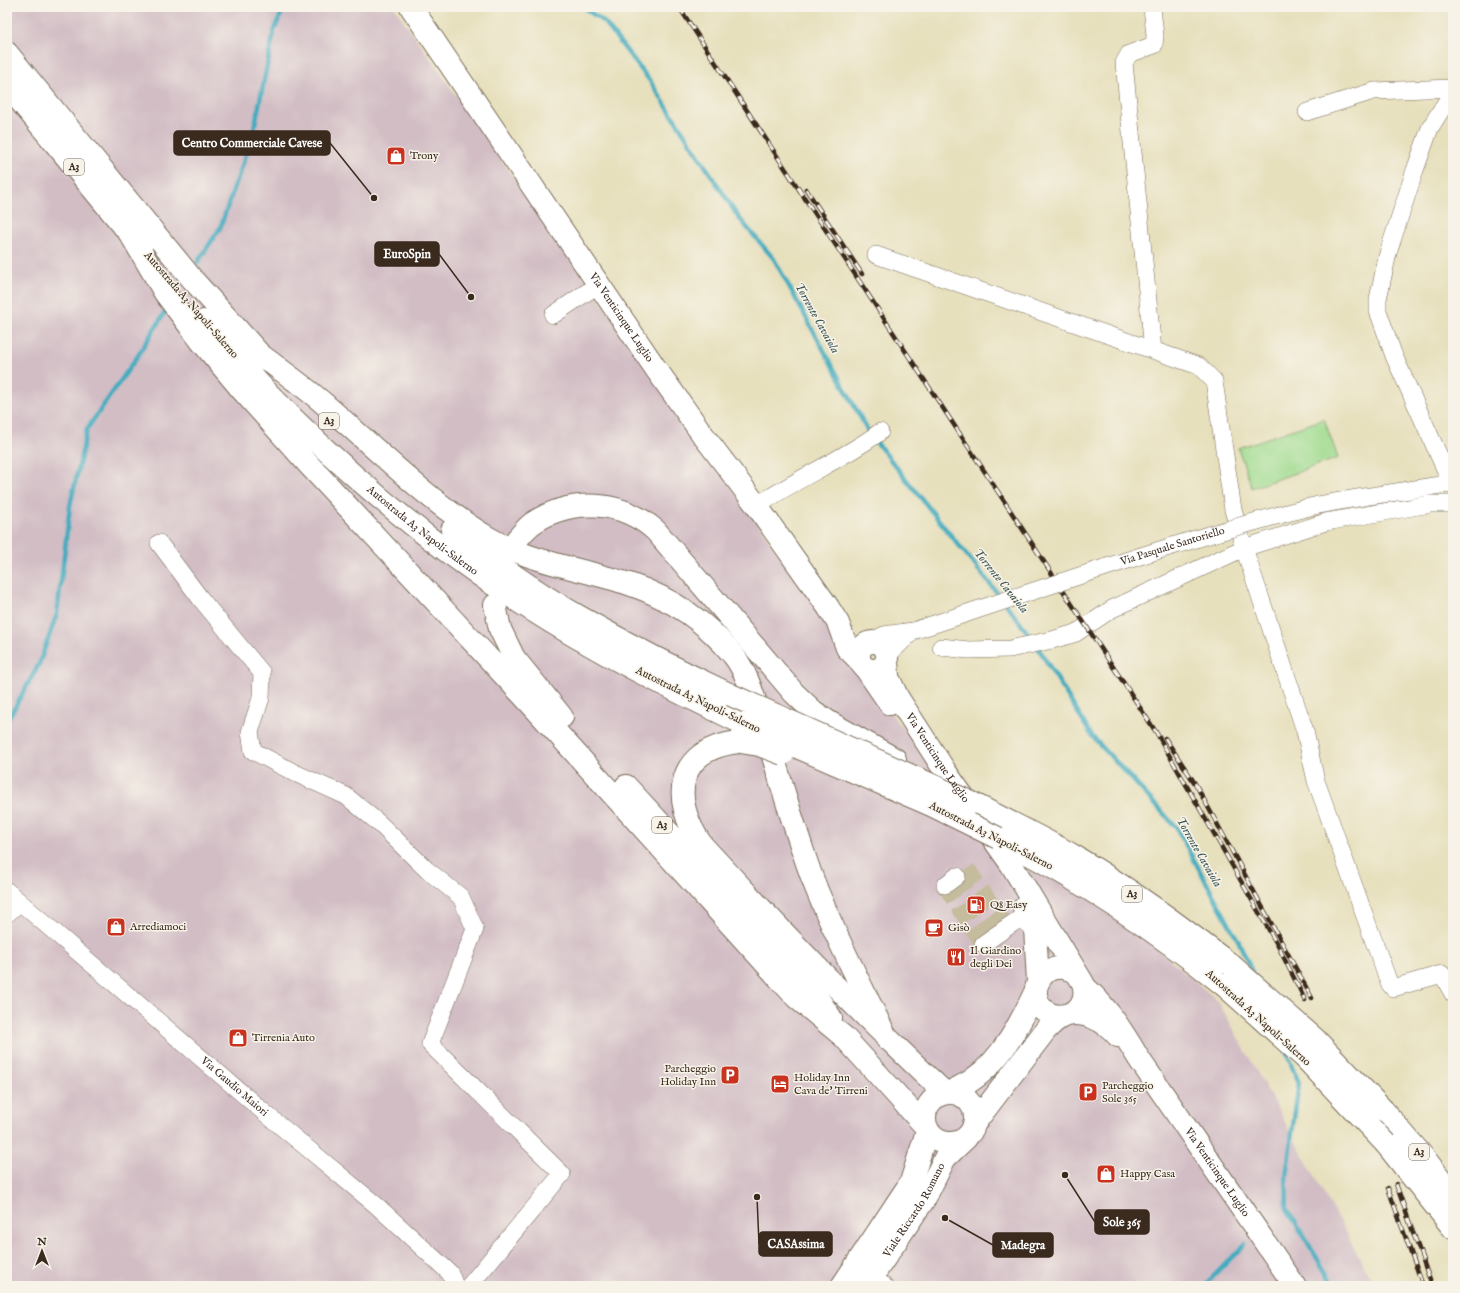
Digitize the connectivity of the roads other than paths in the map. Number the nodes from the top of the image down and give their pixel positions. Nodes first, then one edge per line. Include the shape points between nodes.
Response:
1 (411, 7) edge
2 (1152, 7) edge
3 (7, 53) edge
4 (7, 85) edge
5 (1453, 89) edge
6 (1307, 112) dead end
7 (131, 235) junction
8 (876, 255) dead end
9 (599, 284) junction
10 (553, 315) dead end
11 (254, 350) junction
12 (1153, 350) junction
13 (880, 432) dead end
14 (1449, 482) edge
15 (1453, 504) edge
16 (757, 506) junction
17 (517, 539) dead end
18 (158, 543) dead end
19 (1244, 548) junction
20 (495, 605) dead end
21 (912, 631) junction
22 (941, 646) dead end
23 (866, 653) junction
24 (887, 658) junction
25 (742, 733) junction
26 (939, 788) junction
27 (7, 891) edge
28 (20, 902) junction
29 (7, 914) edge
30 (1027, 924) junction
31 (983, 944) dead end
32 (1227, 976) junction
33 (1080, 980) junction
34 (1037, 986) junction
35 (1453, 994) edge
36 (1063, 1016) junction
37 (844, 1038) junction
38 (887, 1039) junction
39 (1139, 1059) junction
40 (948, 1093) junction
41 (926, 1129) junction
42 (970, 1131) junction
43 (1453, 1195) edge
44 (1453, 1228) edge
45 (874, 1283) edge
46 (455, 1286) edge
47 (469, 1286) edge
48 (842, 1286) edge
49 (1295, 1286) edge

1 - 9 main road, Via Venticinque Luglio
2 - 12 street via 1154,45 1129,54 1124,63
3 - 11 main road, Autostrada A3 Napoli-Salerno / A3 via 193,280
4 - 7 main road, Autostrada A3 Napoli-Salerno / A3
5 - 6 street via 1374,91
5 - 14 street via 1430,128 1388,253 1378,299 1378,311 1394,356
7 - 25 main road, Autostrada A3 Napoli-Salerno / A3 via 253,377 350,470 421,532 449,554 570,634
7 - 37 main road via 164,293 200,341 279,431 796,997
8 - 12 street
9 - 10 street
9 - 16 main road, Via Venticinque Luglio via 694,423
11 - 26 main road, Autostrada A3 Napoli-Salerno / A3, bridge via 426,511 539,592 579,617 674,668
11 - 38 main road via 326,405 432,498 487,537 519,553 553,565 629,584 661,597 688,611 710,628 736,658 749,683 818,894
12 - 19 street via 1200,366 1214,381 1233,510
13 - 16 street via 860,447 780,490
14 - 21 street, Via Pasquale Santoriello, bridge via 1302,509 1151,554
15 - 19 street via 1430,504 1326,522
16 - 23 main road, Via Venticinque Luglio via 838,623 855,636
17 - 26 main road, A3, bridge via 532,524 572,507 607,507 636,515 656,531 794,693 813,711 853,737 890,755
18 - 47 street via 262,673 261,698 250,732 253,751 346,796 461,897 475,930 430,1044 562,1174
19 - 22 street via 1170,584 1119,605 1076,633 1010,649 968,650
19 - 35 street via 1305,731 1316,781 1389,984 1393,988 1442,974
20 - 37 main road, A3 via 500,629 514,658 552,706 809,985
21 - 23 street, Via Pasquale Santoriello via 884,635
21 - 24 street, Via Pasquale Santoriello
23 - 24 main road via 879,670
23 - 30 main road, Via Venticinque Luglio via 932,771 999,867
24 - 33 main road, Via Venticinque Luglio via 888,677 898,698 1011,864
25 - 32 main road, Autostrada A3 Napoli-Salerno / A3, bridge via 759,745 869,791 972,824 1047,864 1136,919 1175,947
25 - 38 main road via 727,743 711,749 692,763 685,777 682,800 692,830 702,845 787,937
26 - 32 main road, Autostrada A3 Napoli-Salerno / A3, bridge via 1028,830 1158,910
27 - 28 street, Via Gaudio Maiori
28 - 29 street
28 - 46 street, Via Gaudio Maiori via 376,1205 450,1273
30 - 31 street
30 - 34 main road, Via Venticinque Luglio
32 - 43 main road, Autostrada A3 Napoli-Salerno / A3, bridge via 1316,1040 1383,1110
32 - 44 main road, Autostrada A3 Napoli-Salerno / A3, bridge via 1386,1144
33 - 34 main road via 1067,968 1054,968 1046,972
33 - 36 main road via 1083,1002 1078,1009
33 - 39 main road, Via Venticinque Luglio via 1120,1026
34 - 36 main road, Via Venticinque Luglio via 1040,1006 1047,1013
34 - 40 main road, Viale Riccardo Romano via 1024,1015 1000,1051 972,1080
36 - 39 main road, Via Venticinque Luglio via 1084,1014 1100,1021 1114,1031
36 - 42 main road, Viale Riccardo Romano via 1044,1031
37 - 41 main road
38 - 40 main road
39 - 49 main road, Via Venticinque Luglio
40 - 41 main road, Viale Riccardo Romano via 937,1096 925,1109
40 - 42 main road via 963,1096 972,1105 975,1118
41 - 42 main road via 933,1138 945,1143 958,1142
41 - 48 main road, Viale Riccardo Romano via 911,1182
42 - 45 main road, Viale Riccardo Romano via 945,1158 925,1198

